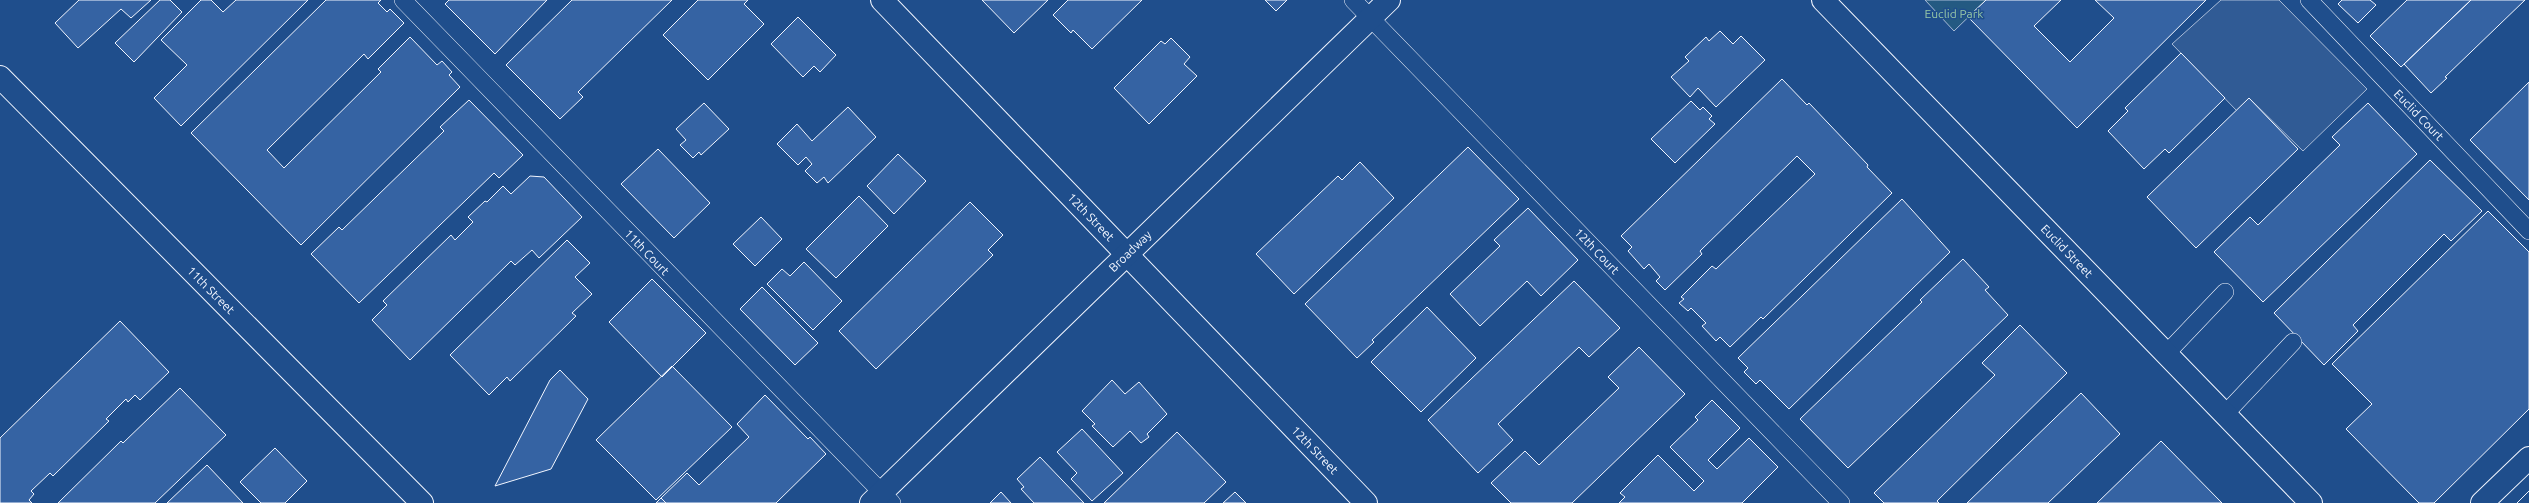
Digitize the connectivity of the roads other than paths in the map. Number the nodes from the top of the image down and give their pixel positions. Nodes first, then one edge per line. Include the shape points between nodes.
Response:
1 (403, 0) edge
2 (882, 0) edge
3 (1352, 0) edge
4 (1389, 0) edge
5 (1823, 0) edge
6 (2309, 0) edge
7 (1370, 18) junction
8 (0, 77) edge
9 (2529, 231) edge
10 (1127, 254) junction
11 (2225, 292) dead end
12 (2293, 342) dead end
13 (2166, 354) junction
14 (2225, 414) junction
15 (2529, 458) edge
16 (881, 500) edge
17 (422, 503) edge
18 (1366, 503) edge
19 (1841, 503) edge
20 (2311, 503) edge
21 (2482, 503) edge

1 - 16 lane, 11th Court
2 - 10 street, 12th Street
3 - 7 lane, 12th Court
4 - 7 street, Broadway
5 - 13 street, Euclid Street
6 - 9 lane, Euclid Court
7 - 10 street, Broadway
7 - 19 lane, 12th Court
8 - 17 street, 11th Street
10 - 16 street, Broadway
10 - 18 street, 12th Street
11 - 13 lane
12 - 14 lane
13 - 14 street, Euclid Street
14 - 20 street, Euclid Street
15 - 21 street

